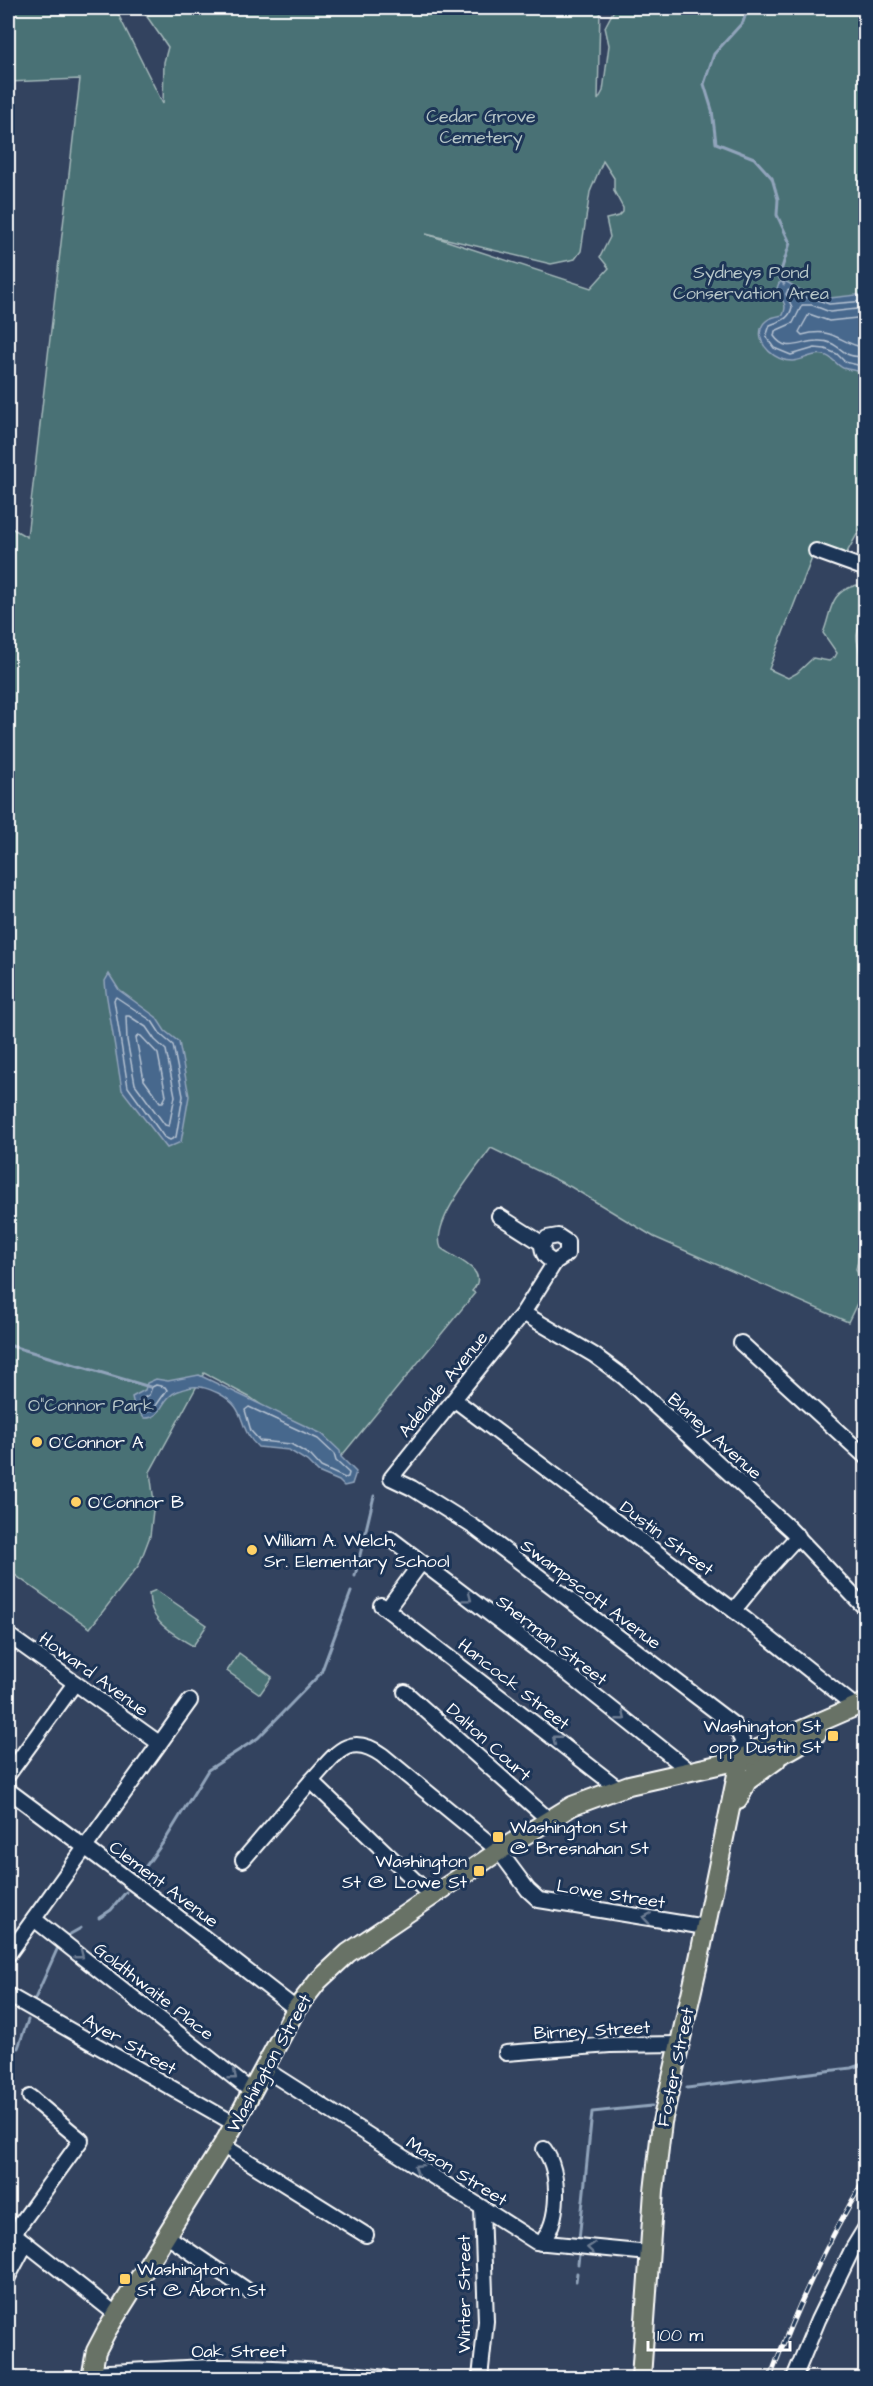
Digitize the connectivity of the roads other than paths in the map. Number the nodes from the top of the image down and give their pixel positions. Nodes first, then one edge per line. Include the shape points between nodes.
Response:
1 (816, 551) dead end
2 (866, 569) edge
3 (499, 1216) dead end
4 (543, 1244) junction
5 (555, 1262) junction
6 (523, 1313) junction
7 (741, 1343) dead end
8 (455, 1400) junction
9 (866, 1457) edge
10 (391, 1478) joint
11 (798, 1536) junction
12 (391, 1539) dead end
13 (421, 1563) junction
14 (866, 1609) edge
15 (734, 1610) junction
16 (8, 1635) edge
17 (75, 1683) junction
18 (405, 1692) dead end
19 (190, 1701) dead end
20 (861, 1705) edge
21 (159, 1743) junction
22 (790, 1750) junction
23 (740, 1760) junction
24 (690, 1771) junction
25 (8, 1775) edge
26 (311, 1781) junction
27 (618, 1788) junction
28 (8, 1790) edge
29 (729, 1817) junction
30 (548, 1819) junction
31 (86, 1847) junction
32 (499, 1851) junction
33 (243, 1860) dead end
34 (431, 1896) junction
35 (34, 1919) junction
36 (705, 1927) junction
37 (8, 1955) edge
38 (8, 1995) edge
39 (296, 2009) junction
40 (679, 2044) junction
41 (506, 2053) dead end
42 (263, 2068) junction
43 (251, 2091) junction
44 (30, 2097) dead end
45 (235, 2124) junction
46 (222, 2145) junction
47 (544, 2149) dead end
48 (482, 2209) junction
49 (866, 2227) edge
50 (11, 2231) edge
51 (366, 2235) dead end
52 (167, 2236) junction
53 (26, 2243) junction
54 (541, 2243) junction
55 (649, 2253) junction
56 (8, 2277) edge
57 (247, 2290) dead end
58 (117, 2315) junction
59 (316, 2375) edge
60 (92, 2376) edge
61 (385, 2379) edge
62 (480, 2379) edge
63 (641, 2379) edge
64 (794, 2379) edge

1 - 2 street
3 - 4 street
4 - 5 street via 543,1254
4 - 5 street via 558,1236 567,1242 567,1254
5 - 6 street, Adelaide Avenue
6 - 8 street, Adelaide Avenue
6 - 11 street, Blaney Avenue via 625,1378
7 - 9 street
8 - 10 street, Adelaide Avenue
8 - 15 street, Dustin Street
10 - 23 street, Swampscott Avenue via 474,1527 734,1725 742,1740
11 - 14 street, Blaney Avenue
11 - 15 street
12 - 13 street, Sherman Street
13 -> 24 street, Sherman Street
27 -> 13 street, Hancock Street via 384,1607
15 - 20 street, Dustin Street
16 - 17 street, Howard Avenue
17 - 21 street, Howard Avenue
17 - 25 street
18 - 30 street, Dalton Court
19 - 21 street
20 - 22 main road, Washington Street
20 - 23 main road, Washington Street
21 - 31 street
22 - 23 main road, Washington Street via 758,1761
22 - 29 main road via 747,1781
23 - 24 main road, Washington Street
23 - 29 main road, Foster Street
24 - 27 main road, Washington Street
26 - 32 street, Lowe Street via 347,1747 364,1744
26 - 33 street
26 - 34 street
27 - 30 main road, Washington Street
28 - 31 street, Clement Avenue
29 - 36 main road, Foster Street
30 - 32 main road, Washington Street
31 - 35 street
31 - 39 street, Clement Avenue
32 - 34 main road, Washington Street
36 -> 32 street, Lowe Street via 539,1900
34 - 39 main road, Washington Street via 348,1953
35 - 37 street
35 -> 43 street, Goldthwaite Place
36 - 40 main road, Foster Street
38 - 45 street, Ayer Street
39 - 42 main road, Washington Street
40 - 41 street, Birney Street
40 - 55 main road, Foster Street via 662,2122
42 - 43 main road, Washington Street
48 -> 42 street, Mason Street
43 - 45 main road, Washington Street
44 - 50 street via 81,2140
45 - 46 main road, Washington Street
46 - 51 street
46 - 52 main road, Washington Street
47 - 54 street via 554,2165 555,2194 549,2234
48 - 54 street, Mason Street
48 - 62 street, Winter Street via 486,2321
49 - 64 street via 818,2320
50 - 53 street
52 - 57 street
52 - 58 main road, Washington Street
53 - 56 street
53 - 58 street
55 -> 54 street, Mason Street
55 - 63 main road, Foster Street
58 - 60 main road, Washington Street via 96,2351
59 - 60 street, Oak Street via 216,2367
59 - 61 street, Oak Street

